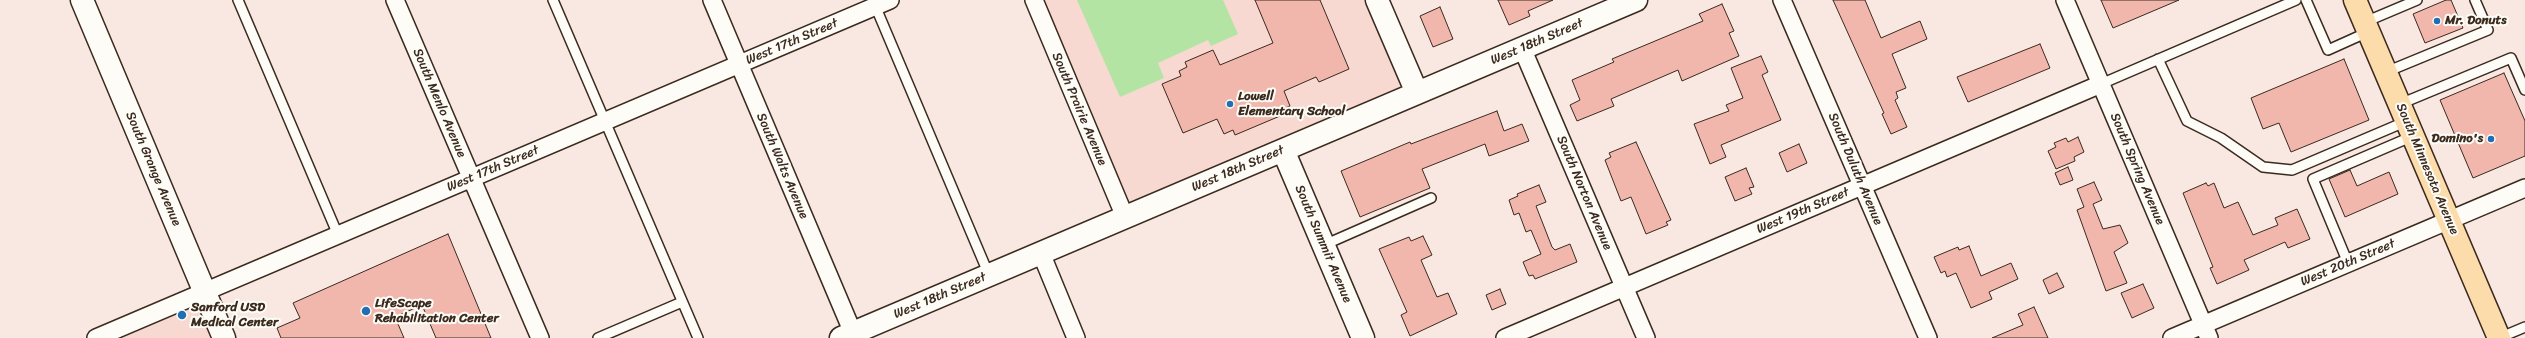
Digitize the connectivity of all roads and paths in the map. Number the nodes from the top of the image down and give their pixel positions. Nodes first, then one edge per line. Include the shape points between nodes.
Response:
1 (82, 0) edge
2 (238, 0) edge
3 (396, 0) edge
4 (553, 0) edge
5 (712, 0) edge
6 (1034, 0) edge
7 (1377, 0) edge
8 (1636, 0) edge
9 (1782, 0) edge
10 (2065, 0) edge
11 (2296, 0) edge
12 (2306, 0) edge
13 (2355, 0) edge
14 (2417, 0) edge
15 (2475, 0) edge
16 (879, 2) edge
17 (2367, 27) junction
18 (1522, 48) junction
19 (2158, 59) junction
20 (740, 65) junction
21 (2386, 72) junction
22 (2101, 84) junction
23 (2525, 90) edge
24 (1417, 93) junction
25 (2407, 121) junction
26 (605, 122) junction
27 (1283, 150) junction
28 (472, 178) junction
29 (1862, 186) junction
30 (2525, 188) edge
31 (1431, 198) dead end
32 (1124, 217) junction
33 (2449, 220) junction
34 (338, 235) junction
35 (1323, 245) junction
36 (1041, 254) junction
37 (2348, 263) junction
38 (990, 275) junction
39 (1624, 288) junction
40 (205, 292) junction
41 (682, 302) junction
42 (2525, 327) edge
43 (2206, 331) edge
44 (847, 335) edge
45 (96, 338) edge
46 (224, 338) edge
47 (540, 338) edge
48 (598, 338) edge
49 (698, 338) edge
50 (1076, 338) edge
51 (1363, 338) edge
52 (1505, 338) edge
53 (1646, 338) edge
54 (1928, 338) edge
55 (2172, 338) edge
56 (2499, 338) edge

1 - 40 street, South Grange Avenue
2 - 34 lane
3 - 28 street, South Menlo Avenue
4 - 26 lane
5 - 20 street, South Walts Avenue
6 - 32 street, South Prairie Avenue
7 - 24 street
8 - 18 street, West 18th Street
9 - 29 street, South Duluth Avenue
10 - 22 street, South Spring Avenue
11 - 19 lane
12 - 17 lane via 2328,50
13 - 17 main road, South Minnesota Avenue
14 - 17 lane
15 - 21 lane via 2488,30
16 - 20 street, West 17th Street
16 - 38 lane
17 - 21 main road, South Minnesota Avenue
18 - 24 street, West 18th Street
18 - 39 street, South Norton Avenue
19 - 22 lane
19 - 25 lane via 2187,121 2221,138 2263,167 2292,170
20 - 26 street, West 17th Street
20 - 44 street, South Walts Avenue
21 - 25 main road, South Minnesota Avenue
22 - 29 street, West 19th Street
22 - 43 street, South Spring Avenue
23 - 25 lane via 2511,58
24 - 27 street, West 18th Street
25 - 33 main road, South Minnesota Avenue
25 - 37 lane via 2313,179
26 - 28 street, West 17th Street
26 - 41 lane
27 - 32 street, West 18th Street
27 - 35 street, South Summit Avenue
28 - 34 street, West 17th Street
28 - 47 street, South Menlo Avenue
29 - 39 street, West 19th Street
29 - 54 street, South Duluth Avenue
30 - 33 street, West 20th Street
31 - 35 lane
32 - 36 street, West 18th Street
33 - 37 street, West 20th Street
33 - 56 main road, South Minnesota Avenue
34 - 40 street, West 17th Street
35 - 51 street, South Summit Avenue
36 - 38 street, West 18th Street
36 - 50 street
37 - 43 street, West 20th Street
38 - 44 street, West 18th Street
39 - 52 street, West 19th Street
39 - 53 street, South Norton Avenue
40 - 45 street, West 17th Street
40 - 46 street, South Grange Avenue
41 - 48 lane
41 - 49 lane
42 - 56 lane
43 - 55 street, West 20th Street

